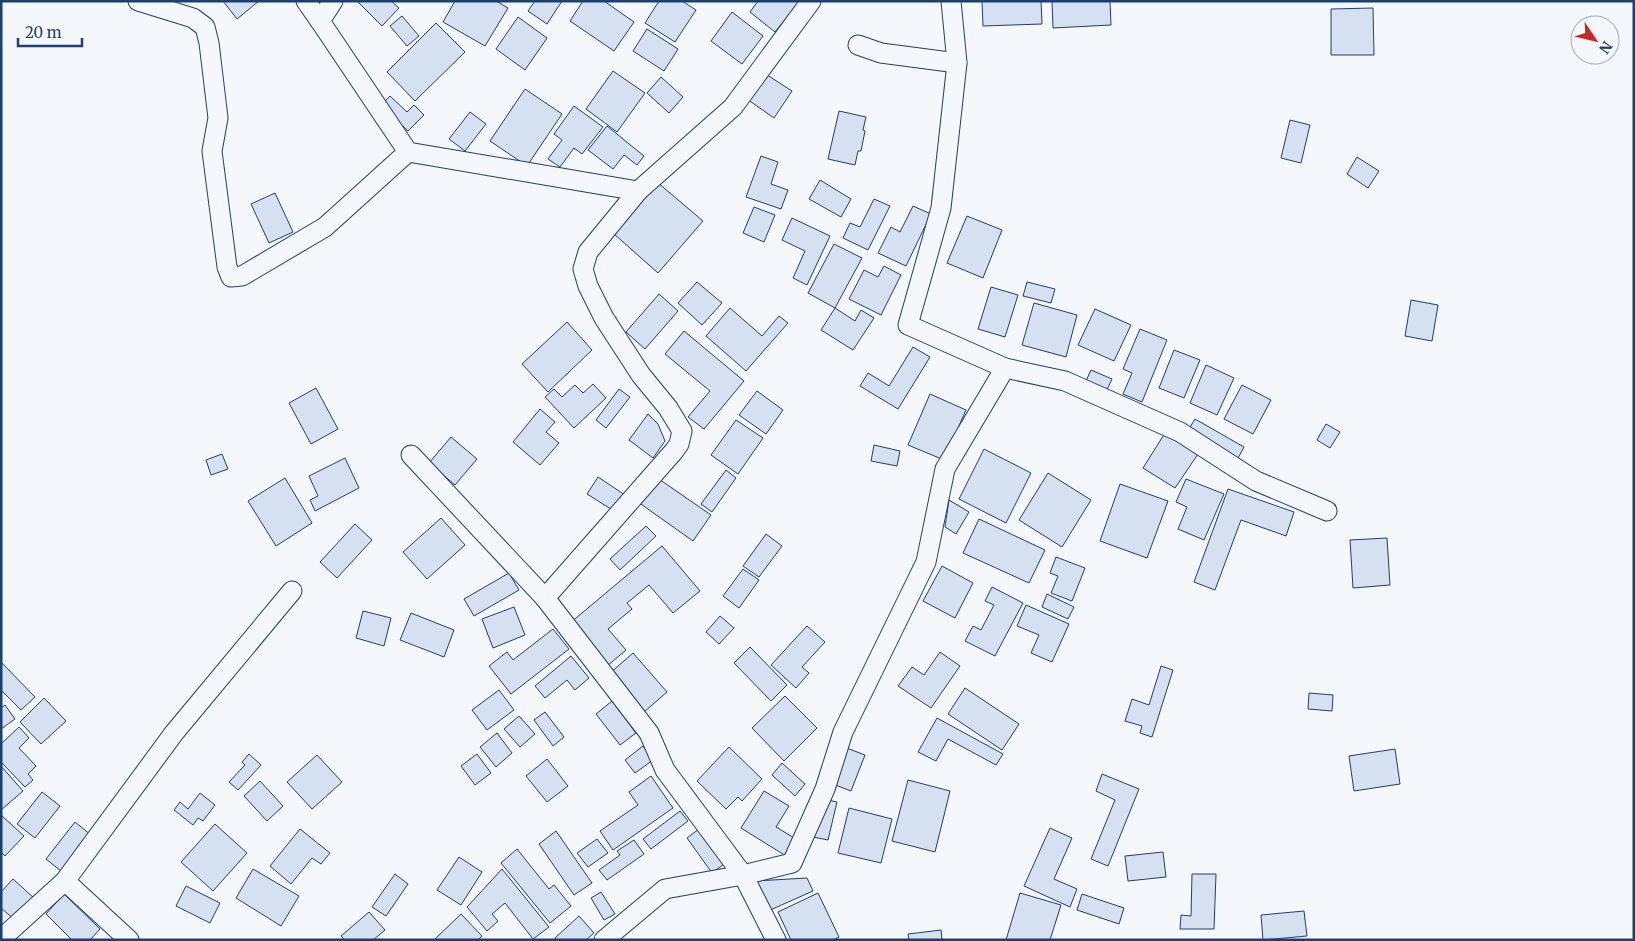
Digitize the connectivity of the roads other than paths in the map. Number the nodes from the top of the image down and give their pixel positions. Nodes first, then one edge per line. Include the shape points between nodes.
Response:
1 (138, 1) edge
2 (306, 1) edge
3 (333, 1) edge
4 (811, 1) edge
5 (951, 1) edge
6 (320, 21) junction
7 (858, 45) dead end
8 (957, 63) junction
9 (408, 152) junction
10 (638, 191) junction
11 (1005, 368) junction
12 (411, 456) dead end
13 (1327, 511) dead end
14 (292, 591) dead end
15 (545, 598) junction
16 (743, 875) junction
17 (65, 882) junction
18 (1, 939) edge
19 (129, 940) edge
20 (604, 940) edge
21 (776, 940) edge

1 - 9 street via 193,18 205,27 218,118 212,151 227,267 232,277 242,276 325,227
2 - 6 street
3 - 6 street
4 - 10 street via 733,107
5 - 8 street
6 - 9 street
7 - 8 street via 881,53
8 - 11 street via 941,208 908,325
9 - 10 street
10 - 15 street via 588,252 583,269 604,318 682,431 679,444
11 - 13 street via 1065,381 1180,432 1256,481
11 - 16 street via 945,469 926,562 843,732 825,789 792,863
12 - 15 street
14 - 17 street via 174,734
15 - 16 street via 649,733 665,770
16 - 20 street via 666,890
16 - 21 street
17 - 18 street
17 - 19 street

